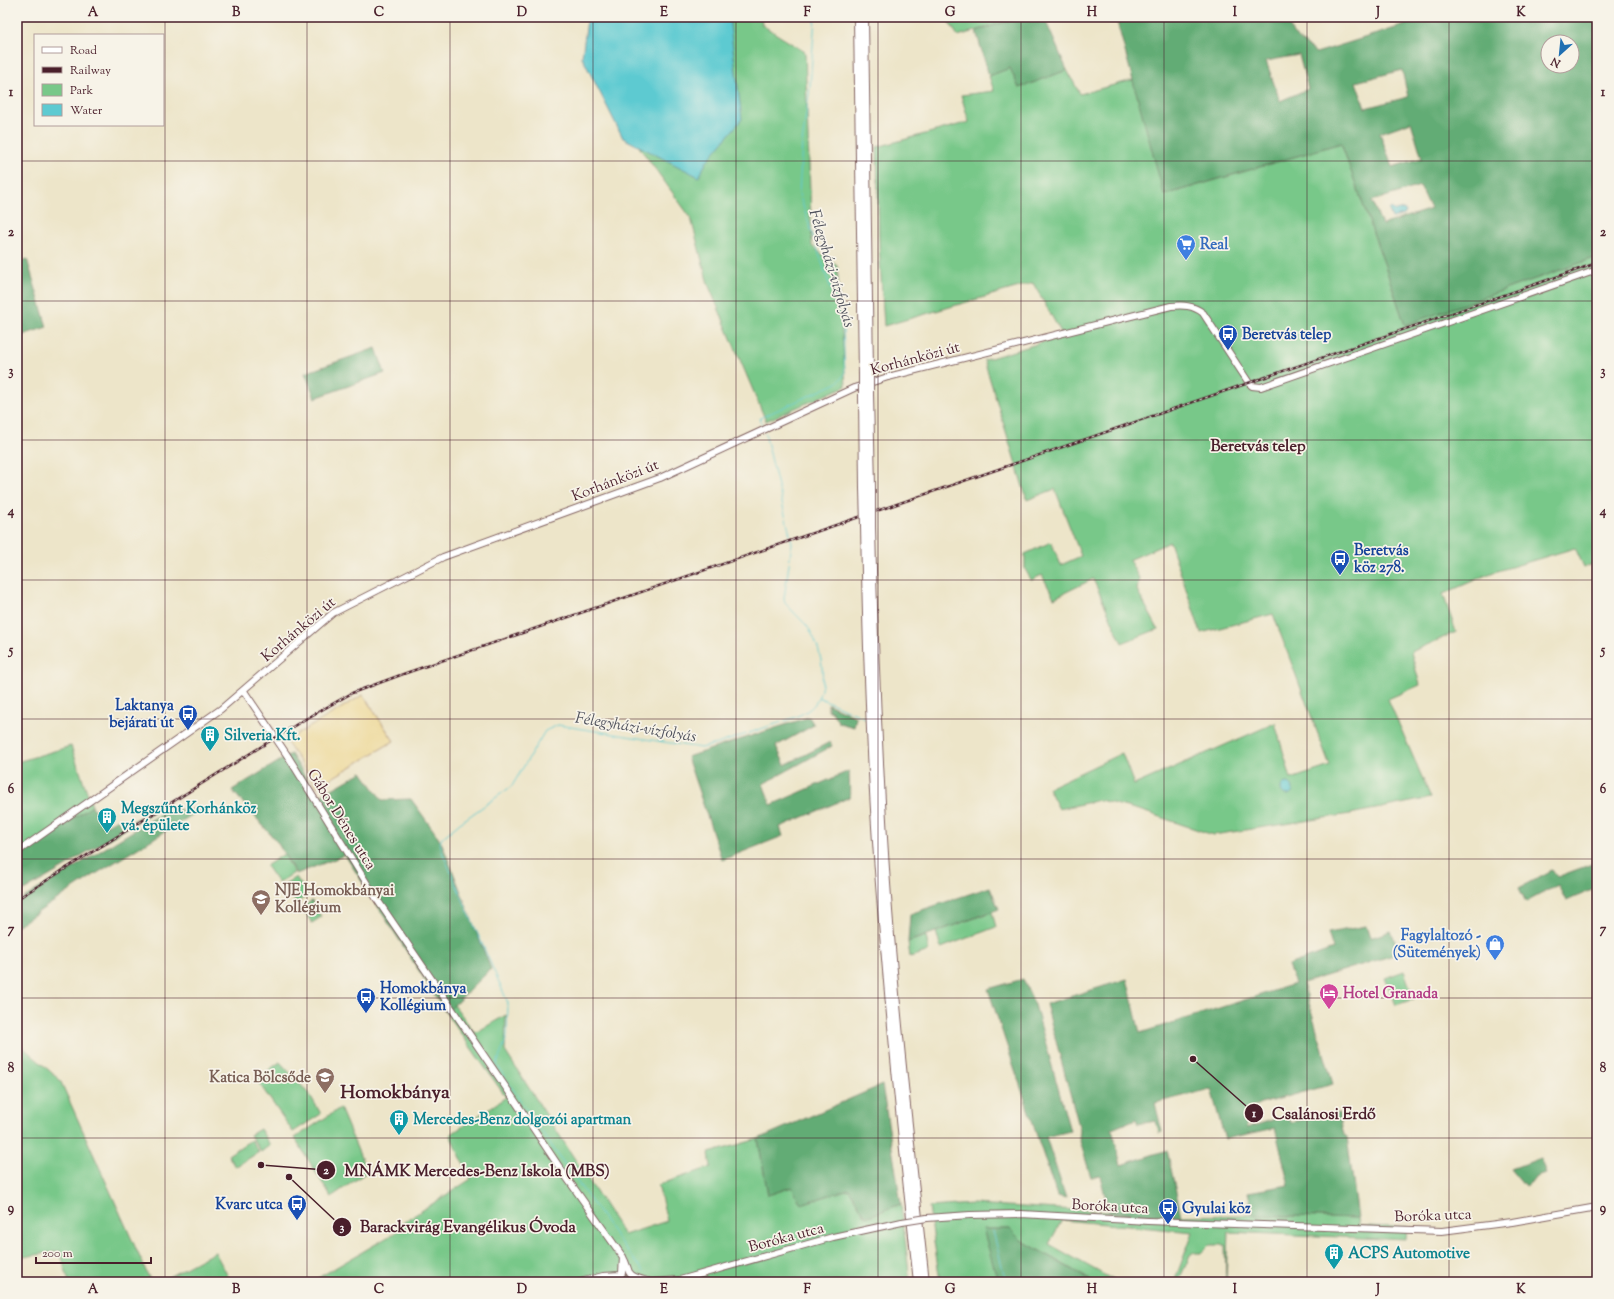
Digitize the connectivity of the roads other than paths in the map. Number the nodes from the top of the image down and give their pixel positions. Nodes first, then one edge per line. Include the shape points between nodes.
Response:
1 (858, 17) edge
2 (864, 17) edge
3 (1597, 270) edge
4 (866, 374) junction
5 (868, 526) junction
6 (244, 691) junction
7 (17, 852) edge
8 (1597, 1207) edge
9 (623, 1256) junction
10 (621, 1274) junction
11 (632, 1277) edge
12 (597, 1278) junction
13 (580, 1282) edge
14 (618, 1282) edge
15 (649, 1282) edge
16 (652, 1282) edge
17 (918, 1282) edge
18 (925, 1282) edge

1 - 4 highway
2 - 4 highway
3 - 6 street, Korhánközi út via 1260,387 1249,383 1207,317 1195,308 1182,305 873,382 844,392 660,478 443,557 346,605 323,621
4 - 5 highway, bridge
5 - 17 highway via 871,730 877,840 897,1078
5 - 18 highway via 884,856 903,1078
6 - 7 street, Korhánközi út
6 - 9 street, Gábor Dénes utca via 290,758 376,898
8 - 16 street, Boróka utca, bridge via 1442,1231 1148,1222 1009,1214 927,1218 839,1236 680,1280
9 - 10 street
9 - 11 street, Gábor Dénes utca
10 - 11 street, Boróka utca
10 - 12 street
10 - 14 street
11 - 16 street, Boróka utca
12 - 13 street
12 - 14 street via 611,1278
15 - 16 street, Boróka utca

